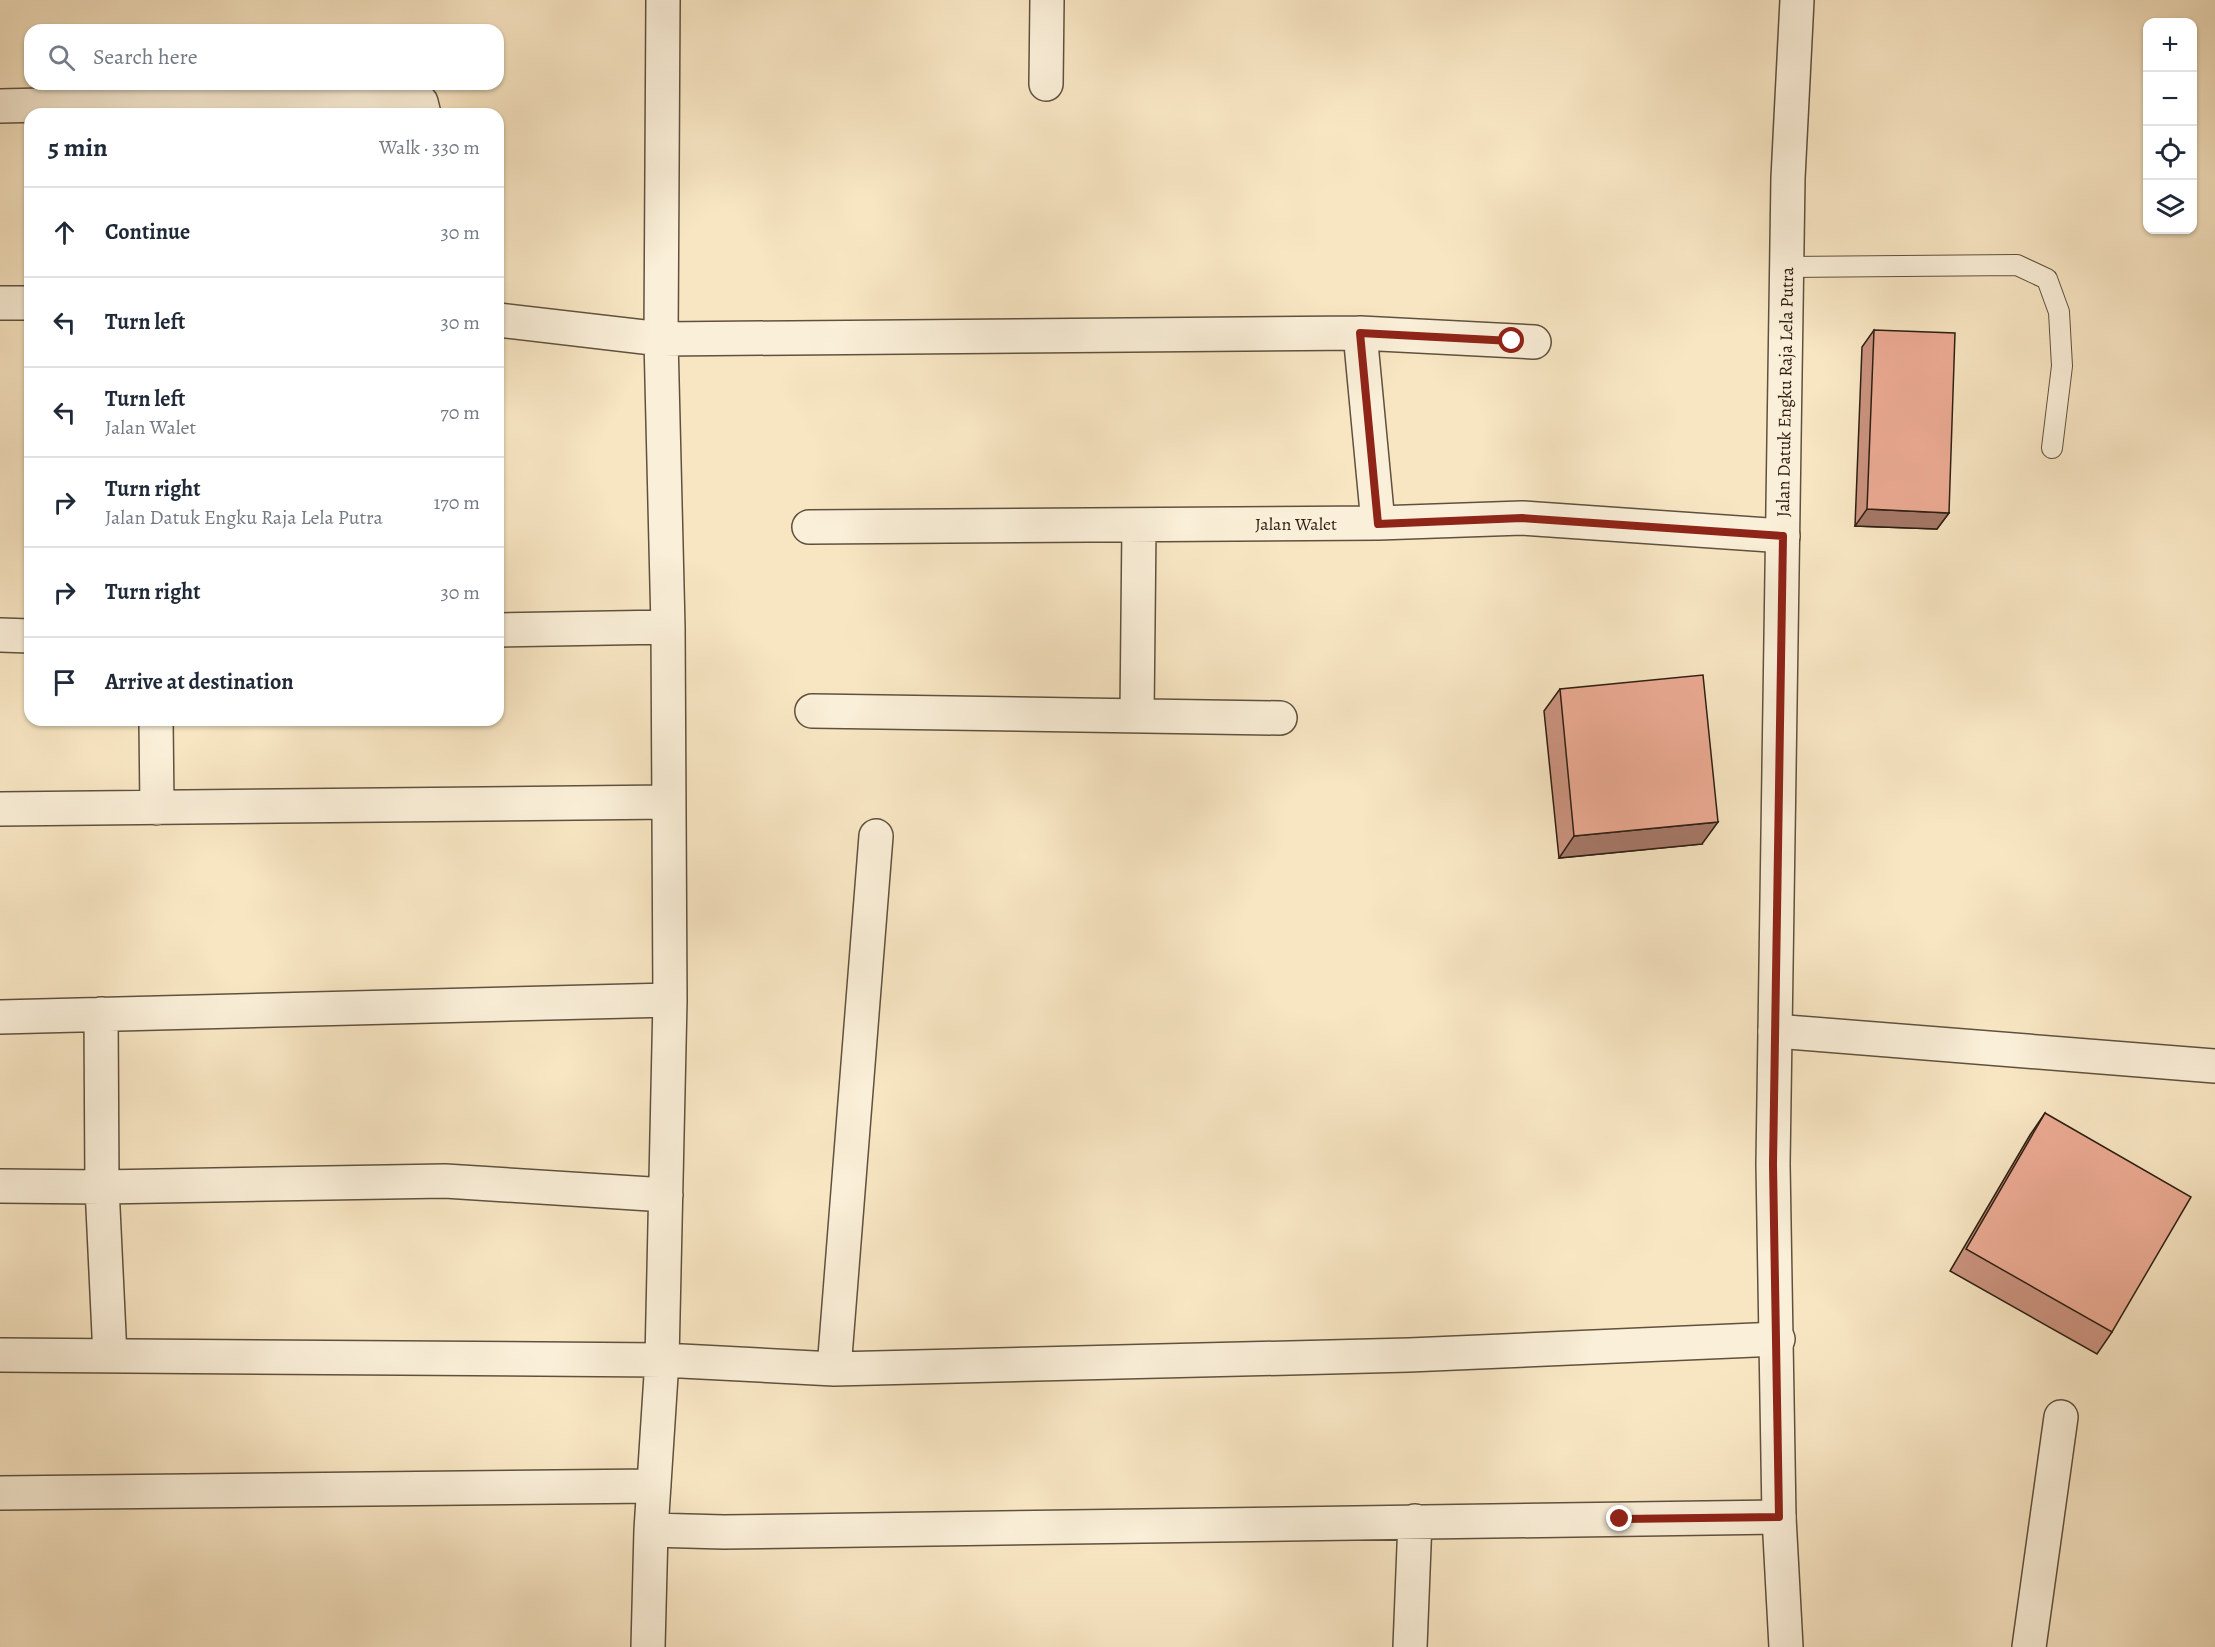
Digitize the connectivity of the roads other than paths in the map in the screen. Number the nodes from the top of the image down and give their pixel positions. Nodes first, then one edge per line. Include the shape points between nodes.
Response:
1 (663, 0) edge
2 (1047, 0) edge
3 (1797, 0) edge
4 (1046, 84) dead end
5 (0, 106) edge
6 (422, 108) edge
7 (1787, 267) junction
8 (0, 303) edge
9 (24, 303) edge
10 (504, 321) edge
11 (1360, 333) junction
12 (661, 339) junction
13 (1534, 342) dead end
14 (2052, 448) dead end
15 (1378, 524) junction
16 (1139, 525) junction
17 (808, 527) dead end
18 (1783, 536) junction
19 (668, 627) junction
20 (504, 630) edge
21 (0, 635) edge
22 (24, 636) edge
23 (812, 711) dead end
24 (1137, 714) junction
25 (1280, 718) dead end
26 (156, 726) edge
27 (669, 802) junction
28 (157, 808) junction
29 (0, 809) edge
30 (876, 836) dead end
31 (670, 1000) junction
32 (101, 1014) junction
33 (0, 1017) edge
34 (1775, 1031) junction
35 (2215, 1066) edge
36 (0, 1186) edge
37 (102, 1187) junction
38 (666, 1195) junction
39 (1778, 1339) junction
40 (0, 1355) edge
41 (110, 1356) junction
42 (662, 1360) junction
43 (834, 1369) junction
44 (2061, 1417) dead end
45 (654, 1486) junction
46 (0, 1493) edge
47 (1779, 1517) junction
48 (1415, 1521) junction
49 (651, 1530) junction
50 (648, 1647) edge
51 (1410, 1647) edge
52 (1786, 1647) edge
53 (2029, 1647) edge

1 - 12 street
2 - 4 street
3 - 7 street, Jalan Datuk Engku Raja Lela Putra
5 - 6 street via 392,97 421,102
7 - 14 lane via 2018,265 2047,279 2059,312 2062,366
7 - 18 street, Jalan Datuk Engku Raja Lela Putra
8 - 9 street
10 - 12 street
11 - 12 street
11 - 13 street
11 - 15 street
12 - 19 street
15 - 16 street, Jalan Walet
15 - 18 street, Jalan Walet via 1522,518
16 - 17 street, Jalan Walet
16 - 24 street
18 - 34 street, Jalan Datuk Engku Raja Lela Putra
19 - 20 street
19 - 27 street
21 - 22 street
23 - 24 street
24 - 25 street
26 - 28 street
27 - 28 street
27 - 31 street
28 - 29 street
30 - 43 street
31 - 32 street
31 - 38 street
32 - 33 street
32 - 37 street
34 - 35 street
34 - 39 street, Jalan Datuk Engku Raja Lela Putra via 1773,1164
36 - 37 street
37 - 38 street via 445,1181
37 - 41 street
38 - 42 street
39 - 43 street via 1409,1356
39 - 47 street, Jalan Datuk Engku Raja Lela Putra
40 - 41 street
41 - 42 street
42 - 43 street
42 - 45 street
44 - 53 street
45 - 46 street
45 - 49 street
47 - 48 street
47 - 52 street, Jalan Datuk Engku Raja Lela Putra
48 - 49 street
48 - 51 street
49 - 50 street

